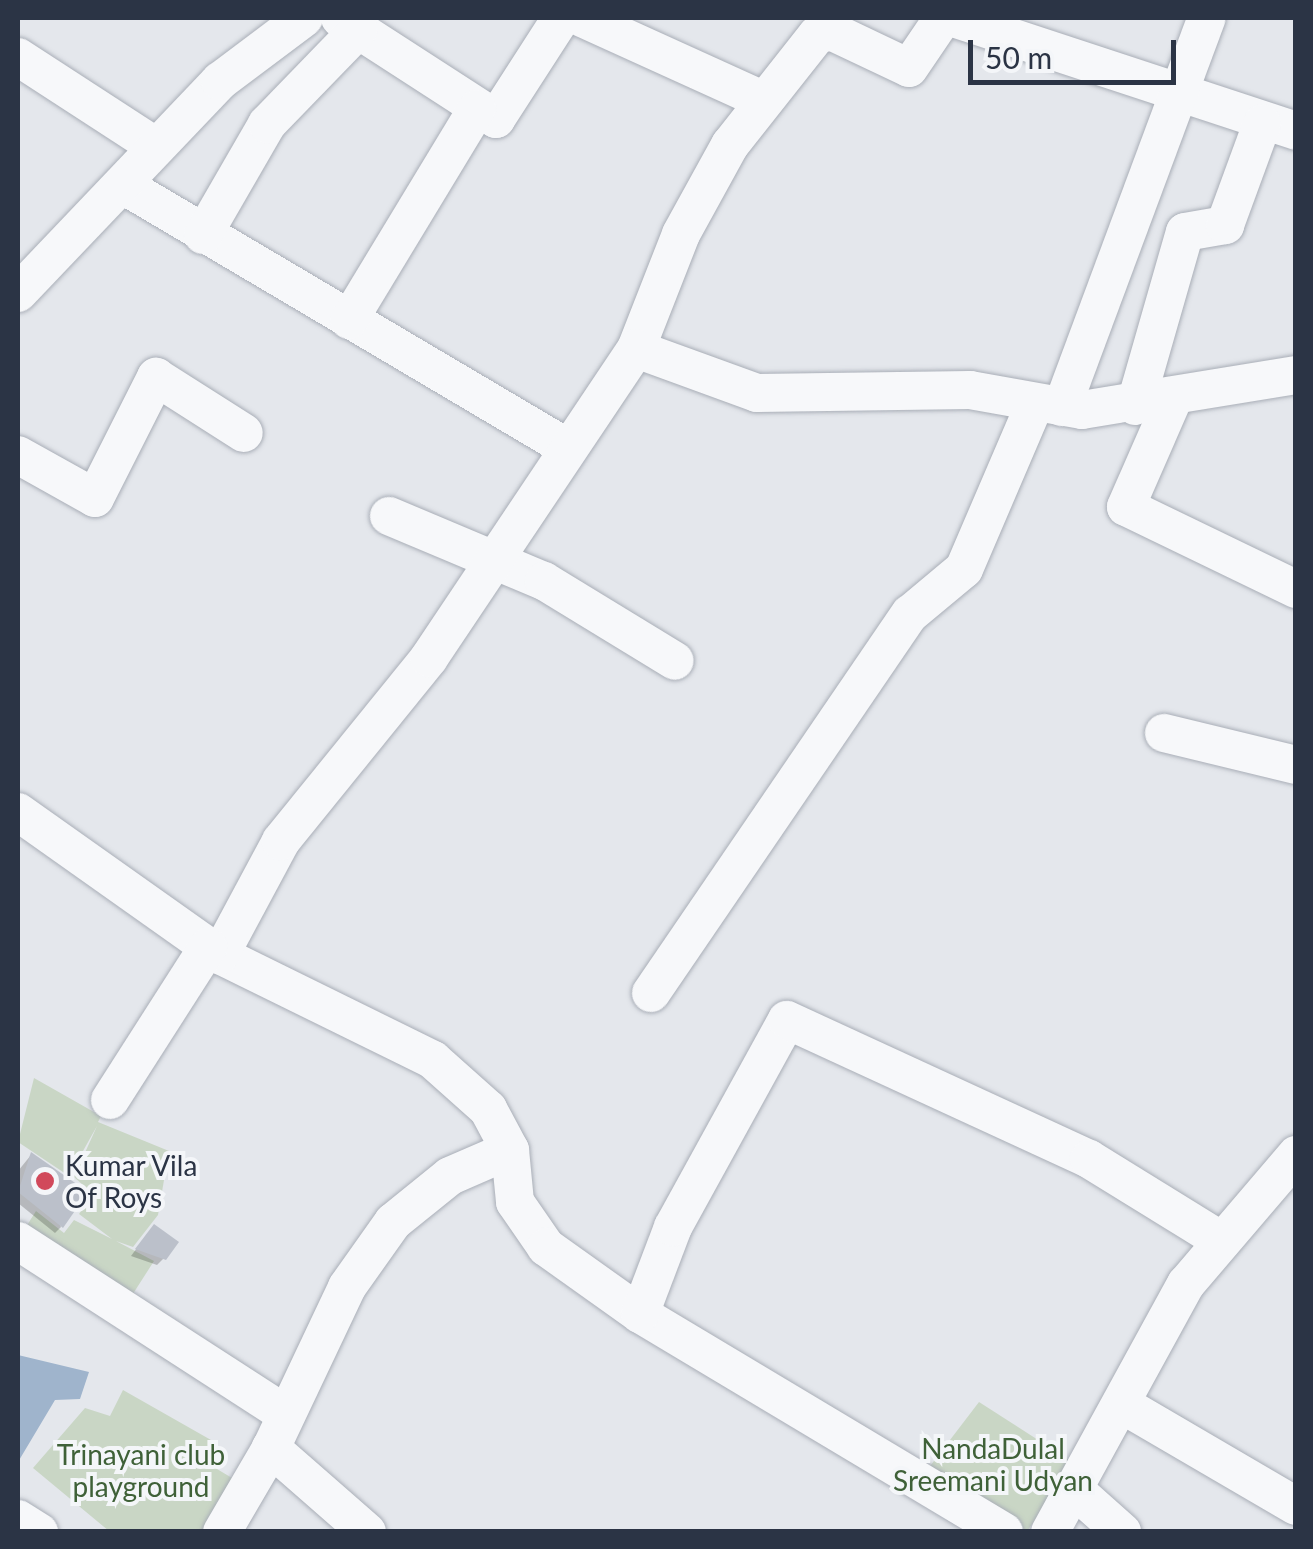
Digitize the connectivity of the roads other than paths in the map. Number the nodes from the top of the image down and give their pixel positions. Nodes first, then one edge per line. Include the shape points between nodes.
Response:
1 (304, 18) edge
2 (561, 18) edge
3 (582, 18) edge
4 (944, 18) edge
5 (953, 18) edge
6 (1206, 18) edge
7 (350, 24) edge
8 (18, 58) edge
9 (1172, 92) junction
10 (763, 100) junction
11 (477, 109) junction
12 (1279, 127) edge
13 (155, 146) junction
14 (123, 185) junction
15 (203, 235) junction
16 (18, 293) edge
17 (349, 320) junction
18 (636, 349) junction
19 (1296, 376) edge
20 (1174, 396) junction
21 (1048, 405) junction
22 (1135, 406) junction
23 (244, 433) dead end
24 (566, 448) junction
25 (18, 455) edge
26 (389, 516) dead end
27 (499, 560) junction
28 (1296, 589) edge
29 (675, 661) dead end
30 (1164, 732) dead end
31 (1296, 765) edge
32 (18, 812) edge
33 (214, 951) junction
34 (651, 993) dead end
35 (110, 1100) dead end
36 (510, 1150) junction
37 (1296, 1155) edge
38 (1222, 1241) junction
39 (23, 1256) edge
40 (640, 1314) junction
41 (1123, 1405) junction
42 (278, 1431) junction
43 (1076, 1491) junction
44 (1296, 1506) edge
45 (18, 1519) edge
46 (39, 1532) edge
47 (222, 1532) edge
48 (367, 1532) edge
49 (1004, 1532) edge
50 (1050, 1532) edge
51 (1122, 1532) edge

1 - 13 street
2 - 11 street via 501,118
3 - 10 street
4 - 10 street via 909,68 821,32
5 - 9 street
6 - 9 street
7 - 11 street
7 - 15 street via 267,124
8 - 13 street
9 - 12 street
9 - 21 street
10 - 18 street via 681,234
11 - 17 street
12 - 22 street via 1225,225 1185,232
13 - 14 street
14 - 15 street
14 - 16 street
15 - 17 street
17 - 24 street
18 - 21 street via 757,393 942,389
18 - 24 street
19 - 20 street
20 - 22 street
20 - 28 street via 1126,507
21 - 22 street
21 - 34 street via 964,569 910,614
23 - 25 street via 156,376 95,498
24 - 27 street
26 - 27 street
27 - 29 street
27 - 33 street via 281,841
30 - 31 street
32 - 33 street
33 - 35 street
33 - 36 street via 434,1060 488,1109
36 - 40 street via 528,1227
36 - 42 street via 450,1176 393,1222 347,1287
37 - 38 street
38 - 40 street via 1006,1116 787,1020 673,1227
38 - 41 street via 1186,1284
39 - 42 street
40 - 49 street
41 - 43 street
41 - 44 street
42 - 47 street
42 - 48 street
43 - 50 street
43 - 51 street
45 - 46 street

